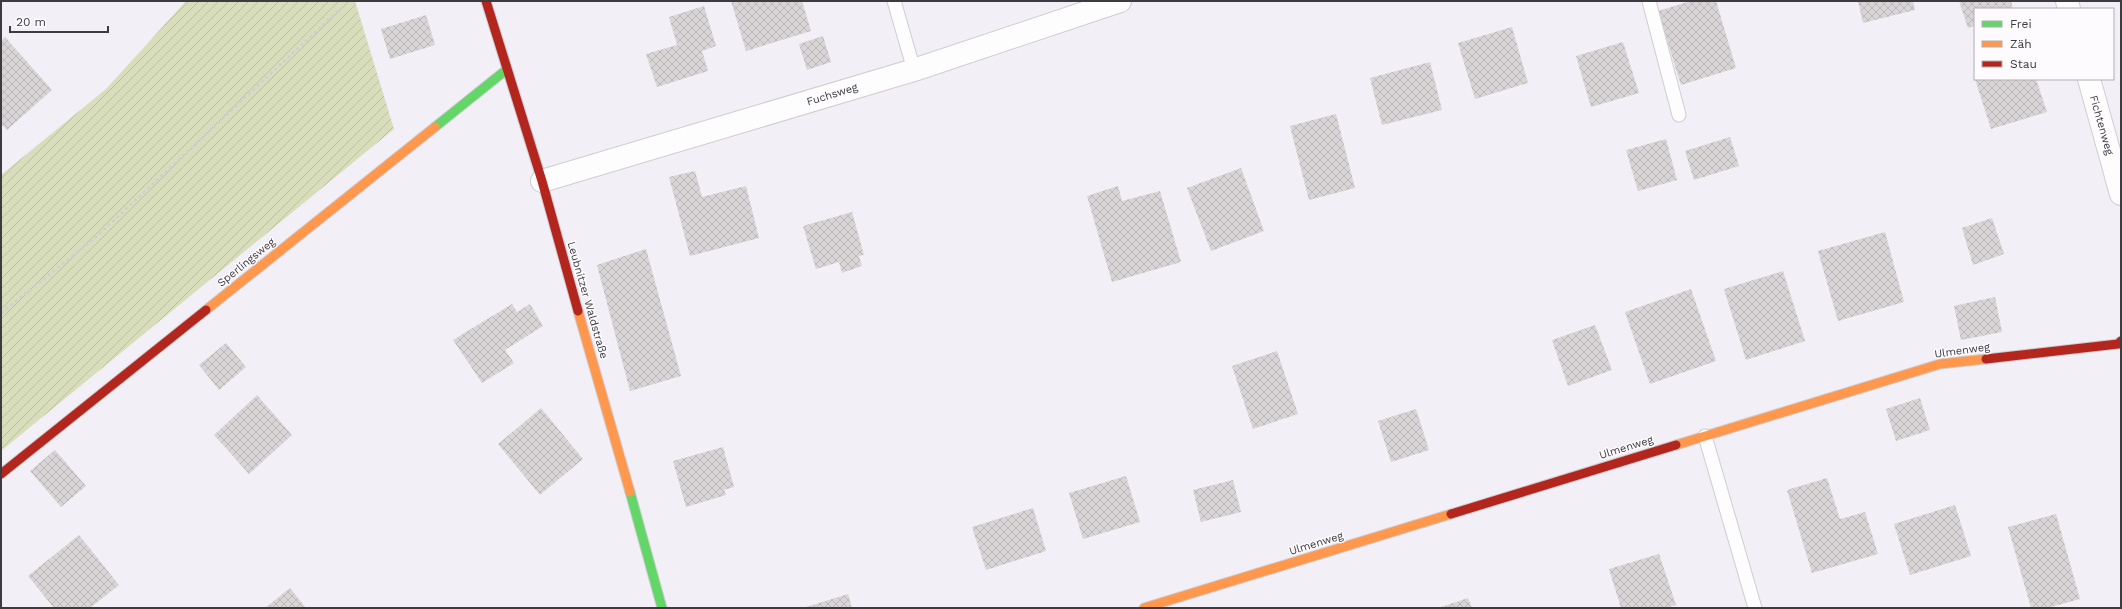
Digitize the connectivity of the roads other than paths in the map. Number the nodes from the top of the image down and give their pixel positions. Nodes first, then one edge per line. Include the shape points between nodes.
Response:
1 (486, 1) edge
2 (894, 1) edge
3 (1120, 1) edge
4 (1649, 1) edge
5 (506, 70) junction
6 (914, 70) junction
7 (2089, 80) edge
8 (1679, 115) dead end
9 (542, 181) junction
10 (2121, 194) edge
11 (2121, 341) edge
12 (1705, 436) junction
13 (1, 474) edge
14 (662, 608) edge
15 (1144, 608) edge
16 (1756, 608) edge

1 - 5 street, Leubnitzer Waldstraße
2 - 6 lane
3 - 6 street, Fuchsweg
4 - 8 lane
5 - 9 street, Leubnitzer Waldstraße
5 - 13 street, Sperlingsweg
6 - 9 street, Fuchsweg
7 - 10 street, Fichtenweg
9 - 14 street, Leubnitzer Waldstraße
11 - 12 street, Ulmenweg via 2118,344 1940,364
12 - 15 street, Ulmenweg
12 - 16 lane

